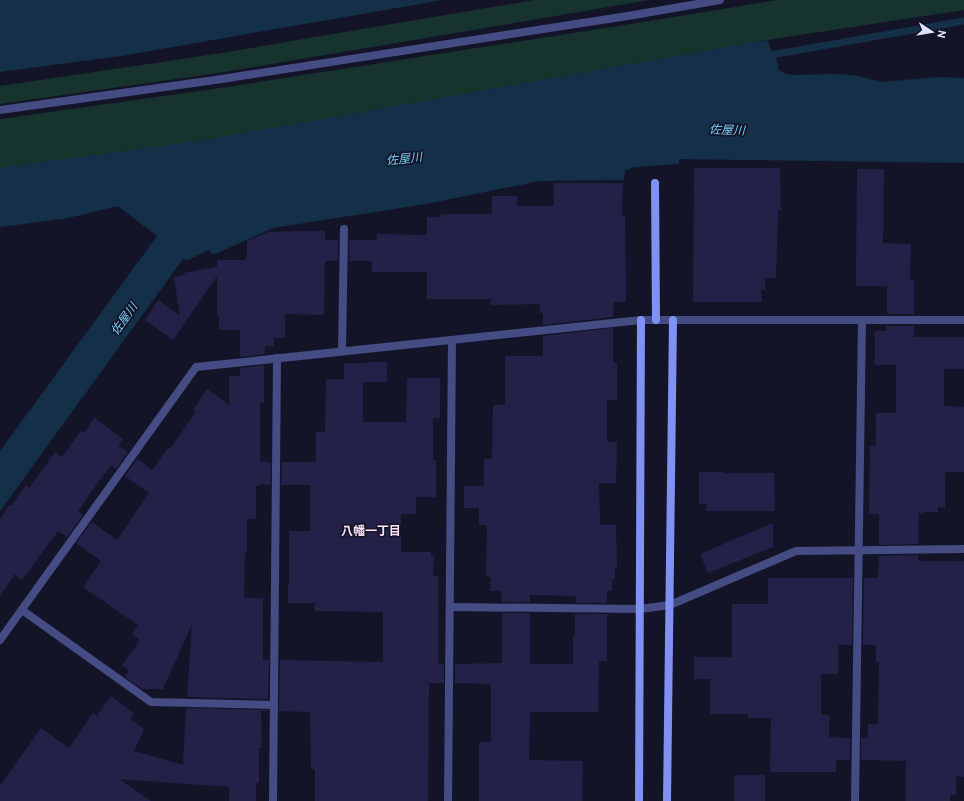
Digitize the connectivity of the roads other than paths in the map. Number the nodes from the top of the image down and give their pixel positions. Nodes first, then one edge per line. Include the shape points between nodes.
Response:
1 (720, 0) edge
2 (0, 110) edge
3 (655, 183) dead end
4 (344, 229) dead end
5 (641, 320) junction
6 (656, 320) junction
7 (673, 320) junction
8 (862, 320) junction
9 (964, 320) edge
10 (452, 340) junction
11 (342, 351) junction
12 (277, 358) junction
13 (964, 549) edge
14 (859, 550) junction
15 (670, 605) junction
16 (450, 607) junction
17 (640, 609) junction
18 (22, 610) junction
19 (0, 640) edge
20 (274, 705) junction
21 (273, 801) edge
22 (448, 801) edge
23 (639, 801) edge
24 (667, 801) edge
25 (855, 801) edge

1 - 2 street via 216,80
3 - 6 street
4 - 11 street
5 - 6 street
5 - 10 street
5 - 17 street
6 - 7 street
7 - 8 street
7 - 15 street
8 - 9 street
8 - 14 street
10 - 11 street
10 - 16 street
11 - 12 street
12 - 18 street via 196,367
12 - 20 street
13 - 14 street
14 - 15 street via 796,551
14 - 25 street
15 - 17 street
15 - 24 street
16 - 17 street
16 - 22 street
17 - 23 street
18 - 19 street
18 - 20 street via 151,702
20 - 21 street

